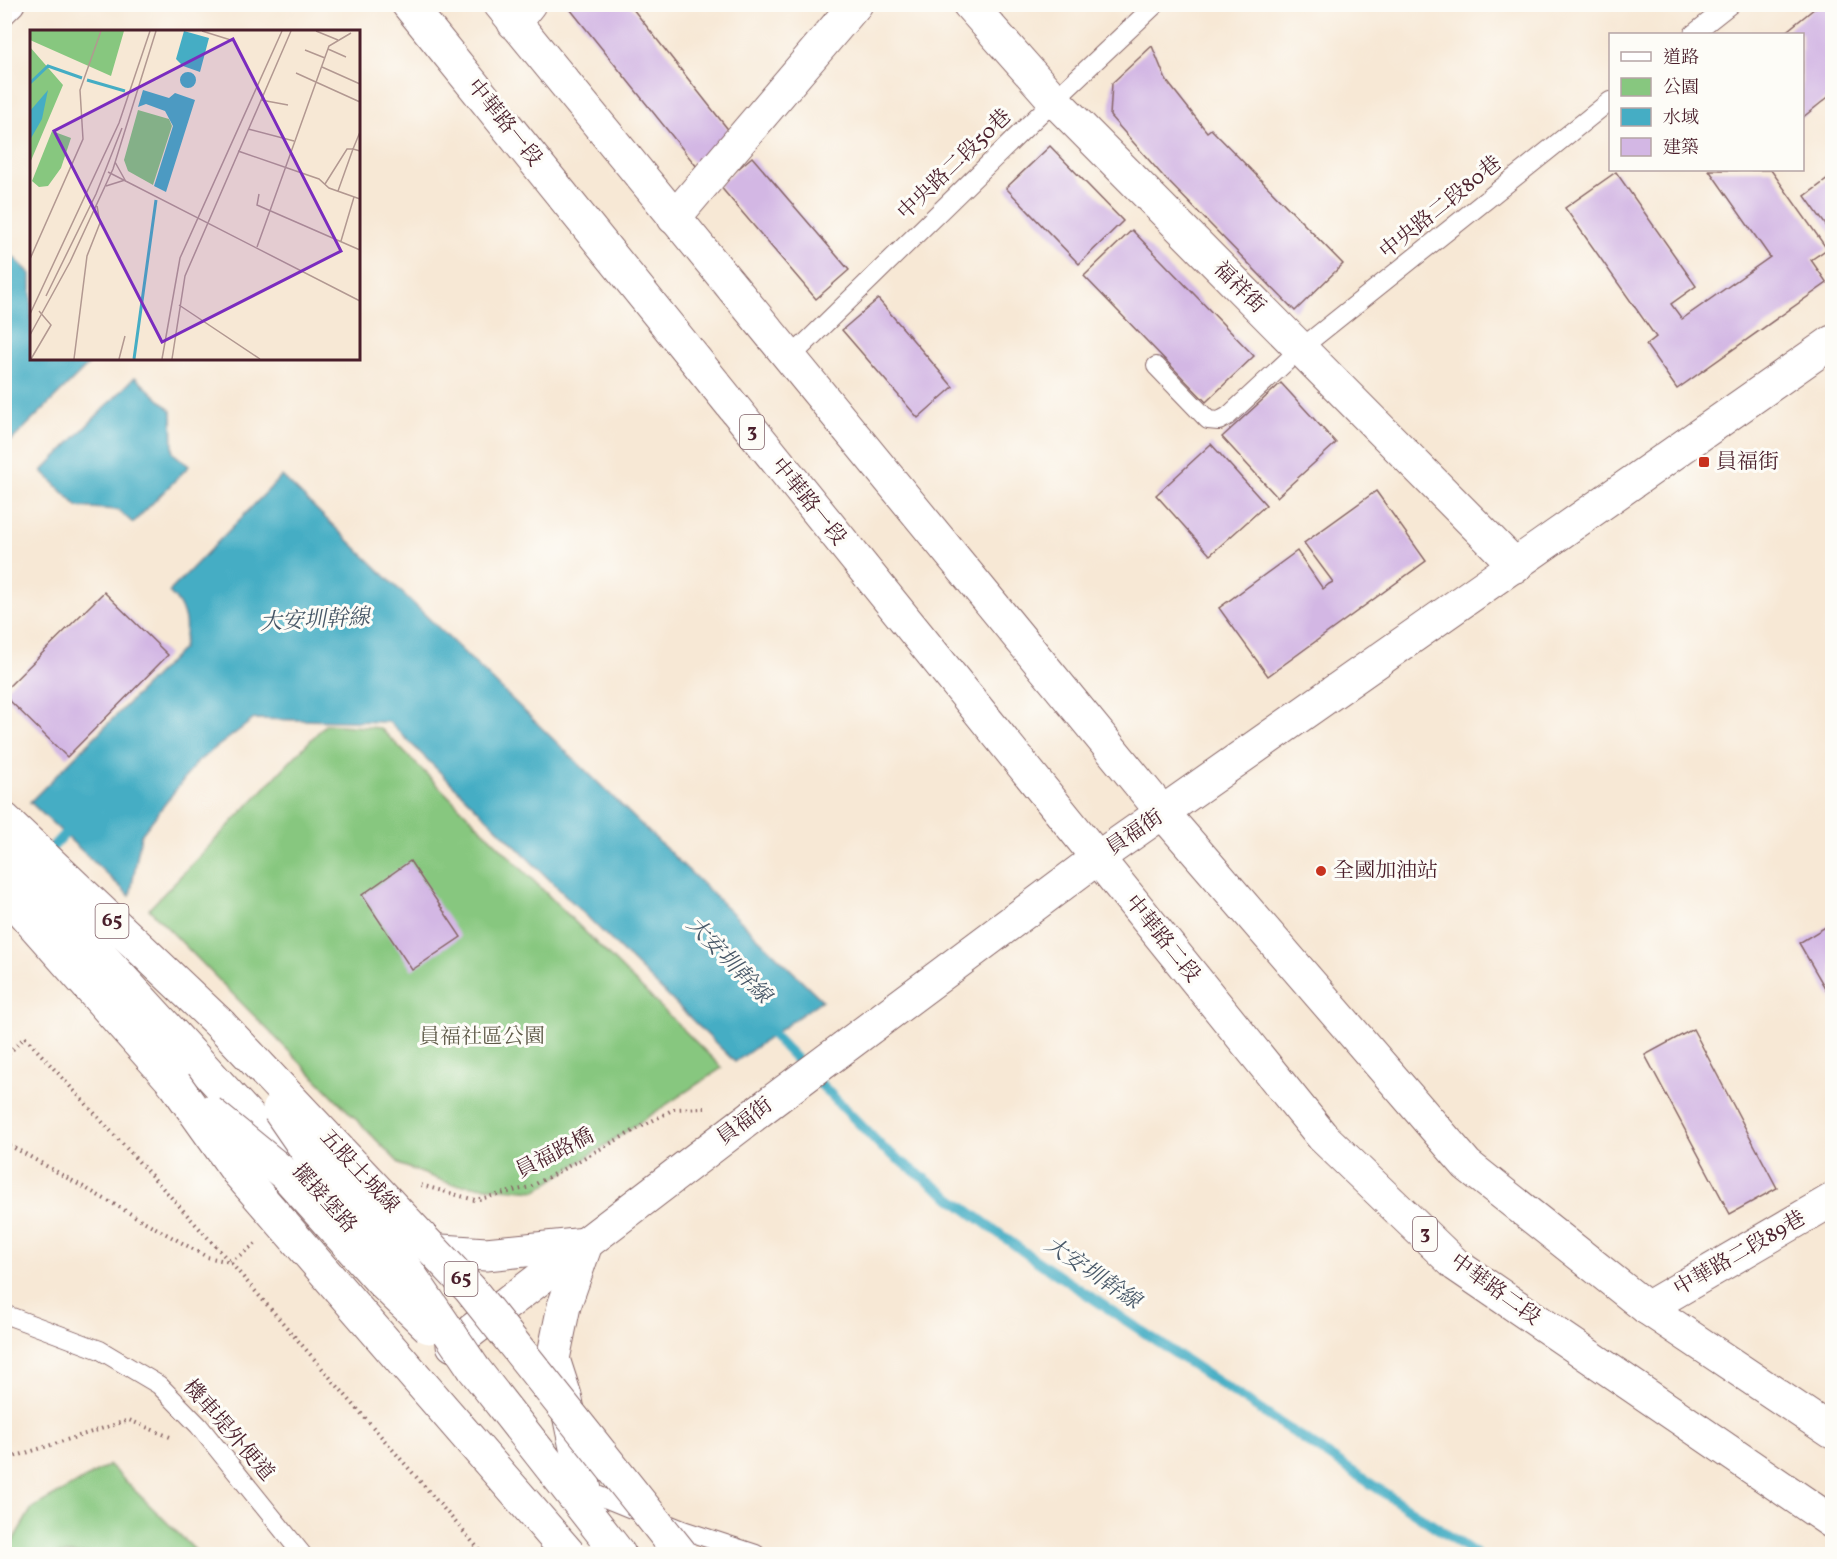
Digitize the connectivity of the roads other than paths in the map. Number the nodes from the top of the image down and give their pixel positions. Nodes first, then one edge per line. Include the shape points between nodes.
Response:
1 (408, 4) edge
2 (856, 4) edge
3 (969, 4) edge
4 (1156, 4) edge
5 (1731, 4) edge
6 (514, 11) edge
7 (1694, 33) edge
8 (1054, 100) junction
9 (1609, 103) edge
10 (674, 218) junction
11 (1833, 342) edge
12 (1300, 349) junction
13 (789, 359) junction
14 (1156, 366) dead end
15 (1516, 566) junction
16 (1164, 813) junction
17 (4, 819) edge
18 (4, 850) edge
19 (1096, 859) junction
20 (4, 891) edge
21 (219, 1024) junction
22 (175, 1084) junction
23 (1833, 1200) edge
24 (356, 1233) junction
25 (586, 1244) junction
26 (1647, 1308) junction
27 (4, 1314) edge
28 (464, 1357) junction
29 (1833, 1432) edge
30 (585, 1490) junction
31 (1833, 1522) edge
32 (303, 1554) edge
33 (568, 1554) edge
34 (619, 1554) edge
35 (635, 1554) edge
36 (681, 1554) edge
37 (756, 1554) edge

1 - 19 main road, 中華路一段 / 3
2 - 10 main road
3 - 8 main road, 福祥街
4 - 8 lane, 中央路二段50巷
5 - 7 lane
6 - 10 main road
8 - 12 main road, 福祥街
8 - 13 lane, 中央路二段50巷
9 - 12 lane, 中央路二段80巷
10 - 13 main road
11 - 15 main road, 員福街
12 - 14 lane, 中央路二段80巷 via 1220,421 1209,420
12 - 15 main road, 福祥街
13 - 16 main road
15 - 16 main road, 員福街
16 - 19 main road, 員福街
16 - 26 main road via 1467,1165
17 - 21 main road, 五股土城線 / 65
18 - 24 main road, 擺接堡路
19 - 25 main road, 員福街
19 - 31 main road, 中華路二段 / 3 via 1322,1136 1456,1265
20 - 22 main road
21 - 28 main road, bridge via 314,1161 400,1260
21 - 36 main road, 五股土城線 / 65, bridge via 470,1289
22 - 28 main road, bridge via 286,1175 381,1281
22 - 33 main road, bridge via 237,1171
23 - 26 main road, 中華路二段89巷
24 - 25 main road via 401,1248 486,1254
24 - 28 main road, 擺接堡路
25 - 28 main road, 員福街
25 - 30 main road via 564,1306 553,1359 565,1395
26 - 29 main road
27 - 32 lane, 機車堤外便道 via 100,1350 159,1385 199,1426
28 - 30 main road, 擺接堡路
28 - 34 main road
30 - 35 main road, 擺接堡路
30 - 37 lane via 683,1530

